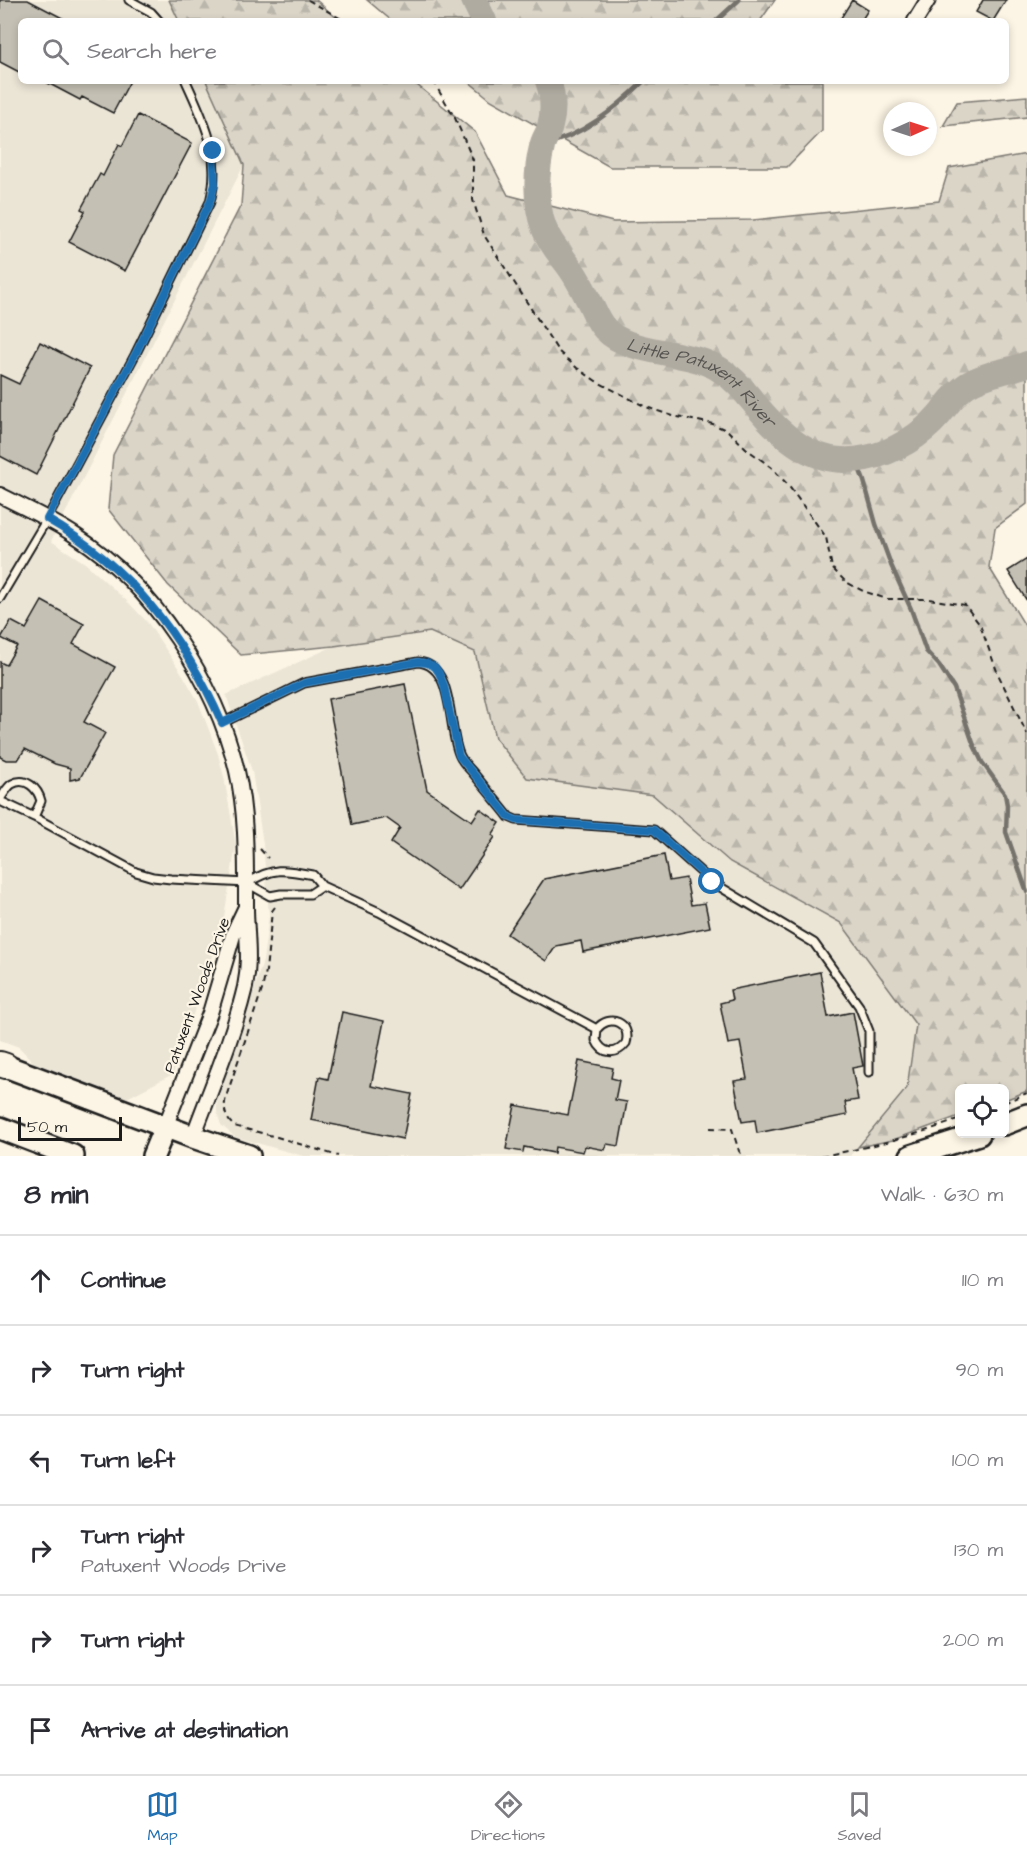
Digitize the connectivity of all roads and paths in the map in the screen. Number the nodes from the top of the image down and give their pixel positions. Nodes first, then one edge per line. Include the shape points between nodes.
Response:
1 (129, 0) edge
2 (308, 0) edge
3 (928, 0) edge
4 (156, 18) edge
5 (340, 18) edge
6 (917, 18) edge
7 (187, 84) edge
8 (435, 84) edge
9 (0, 495) edge
10 (47, 519) junction
11 (0, 598) edge
12 (222, 723) junction
13 (1027, 734) edge
14 (0, 800) edge
15 (34, 817) junction
16 (247, 883) junction
17 (322, 886) junction
18 (275, 907) dead end
19 (246, 908) junction
20 (272, 915) dead end
21 (597, 1029) junction
22 (2, 1065) edge
23 (869, 1072) dead end
24 (1027, 1093) edge
25 (1009, 1101) edge
26 (1027, 1115) edge
27 (227, 1118) dead end
28 (955, 1121) edge
29 (1009, 1122) edge
30 (165, 1127) junction
31 (710, 1128) dead end
32 (0, 1130) edge
33 (967, 1138) edge
34 (190, 1147) edge
35 (43, 1156) edge
36 (73, 1156) edge
37 (153, 1156) edge
38 (249, 1156) edge
39 (338, 1156) edge
40 (743, 1156) edge
41 (821, 1156) edge
42 (911, 1156) edge

1 - 4 lane
2 - 5 path
3 - 6 street
7 - 10 lane via 209,132 213,151 215,184 210,202 135,355
8 - 13 path via 473,160 473,200 484,235 558,351 596,381 646,407 728,431 788,485 826,537 832,568 846,582 887,599 929,599 965,605 980,625
9 - 10 street, Patuxent Woods Drive
10 - 11 lane
10 - 12 street, Patuxent Woods Drive via 94,549 142,594 196,669
12 - 16 street, Patuxent Woods Drive via 243,805
12 - 23 lane via 304,683 418,662 435,667 444,685 459,756 509,817 654,830 712,882 814,943 859,1006 869,1031
14 - 15 lane
14 - 15 lane via 12,784 23,782 33,786 42,801
15 - 16 lane via 136,872 171,879
16 - 17 lane via 270,897 310,894
16 - 17 lane via 267,871 292,871 313,875
16 - 19 street, Patuxent Woods Drive
17 - 21 lane via 379,912
18 - 20 path
19 - 30 street, Patuxent Woods Drive
19 - 34 street, Patuxent Woods Drive via 249,958 245,987
21 - 21 lane via 604,1022 618,1022 627,1032 626,1043 617,1051 603,1050 596,1040
22 - 30 main road
24 - 25 path
26 - 29 main road
27 - 39 path via 234,1126
28 - 41 path via 908,1137
30 - 34 main road
30 - 37 main road
31 - 40 path via 732,1129
32 - 35 main road
32 - 36 main road
33 - 42 main road
34 - 38 main road

